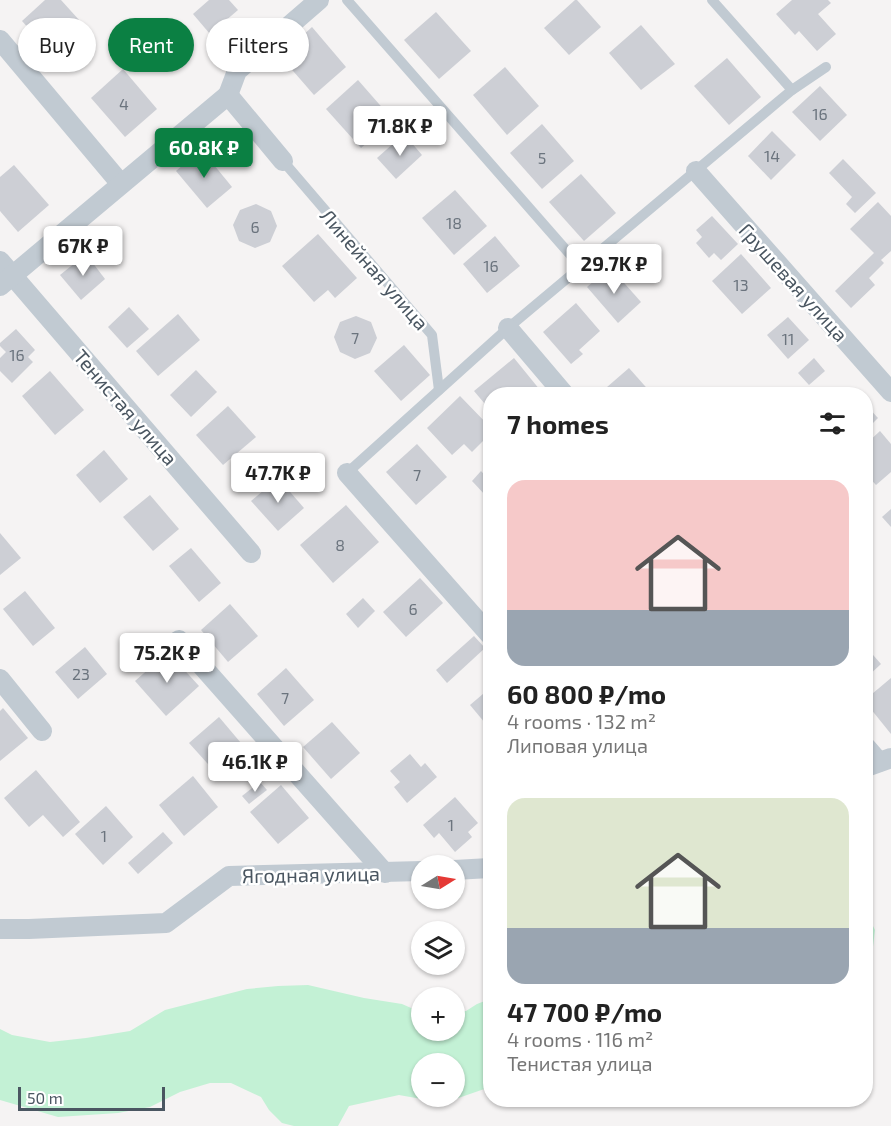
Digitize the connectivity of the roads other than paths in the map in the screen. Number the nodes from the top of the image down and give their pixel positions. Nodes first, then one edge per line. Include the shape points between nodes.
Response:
1 (319, 0) edge
2 (347, 0) edge
3 (712, 0) edge
4 (0, 40) edge
5 (826, 67) dead end
6 (792, 90) junction
7 (228, 95) junction
8 (283, 161) joint
9 (696, 171) junction
10 (121, 184) junction
11 (581, 267) junction
12 (4, 274) edge
13 (508, 328) junction
14 (558, 387) edge
15 (439, 390) junction
16 (891, 392) edge
17 (347, 473) joint
18 (251, 553) dead end
19 (483, 627) edge
20 (179, 640) dead end
21 (0, 679) edge
22 (42, 730) dead end
23 (483, 868) edge
24 (465, 869) edge
25 (411, 872) edge
26 (385, 873) junction
27 (0, 929) edge

1 - 7 street via 237,71
2 - 11 lane
3 - 6 lane
4 - 10 street
5 - 6 lane
6 - 9 lane
7 - 8 street
7 - 10 street
8 - 15 lane, Линейная улица via 432,335
9 - 11 lane
9 - 16 street, Грушевая улица
10 - 12 street
11 - 13 lane
12 - 18 street, Тенистая улица
13 - 14 street
13 - 15 lane
15 - 17 lane
17 - 19 street
20 - 26 street
21 - 22 street
23 - 24 street
25 - 26 street, Ягодная улица
26 - 27 street, Ягодная улица via 229,876 166,923

